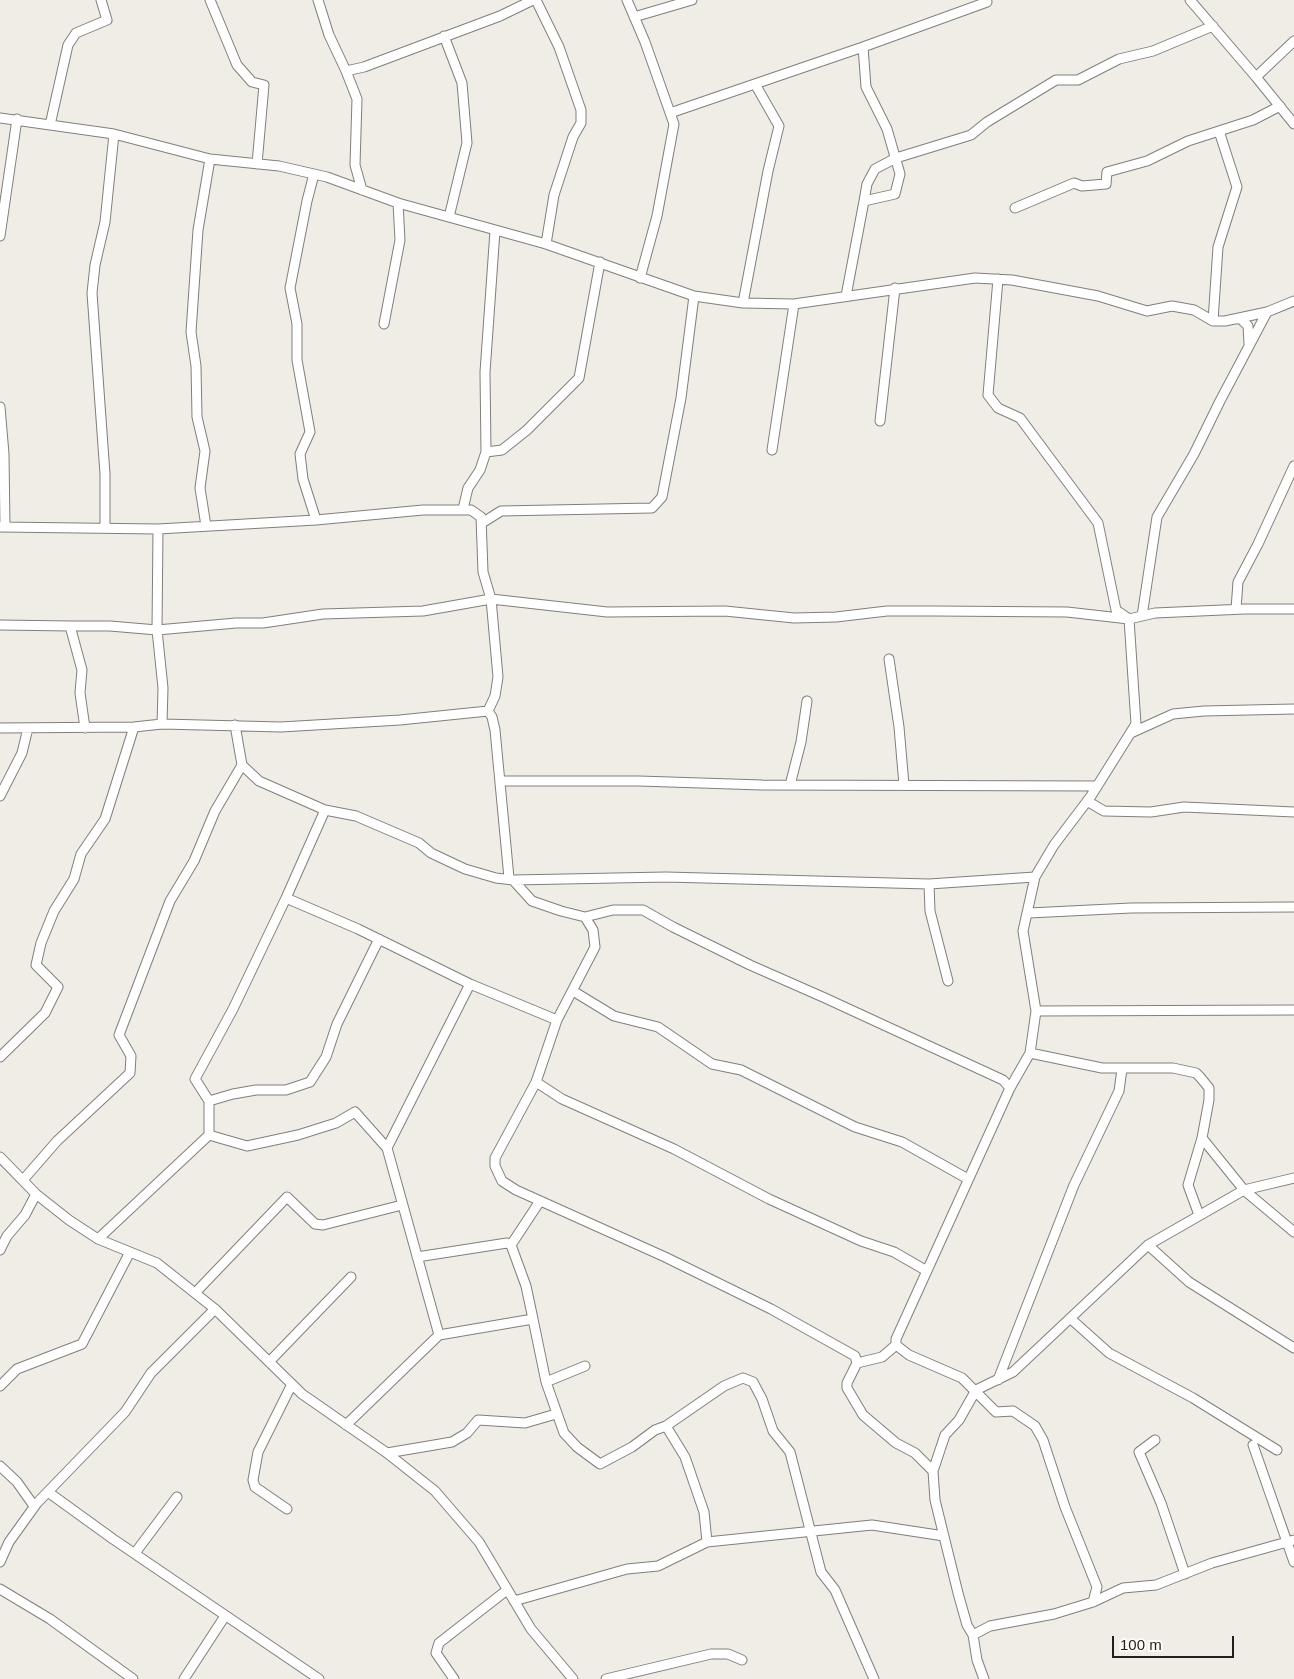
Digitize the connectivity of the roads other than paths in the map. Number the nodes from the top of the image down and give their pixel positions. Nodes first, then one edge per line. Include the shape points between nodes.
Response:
1 (101, 0) edge
2 (210, 0) edge
3 (318, 0) edge
4 (534, 0) edge
5 (627, 0) edge
6 (692, 0) edge
7 (1190, 0) edge
8 (988, 1) edge
9 (634, 17) junction
10 (1213, 26) junction
11 (444, 36) junction
12 (1294, 41) edge
13 (863, 47) junction
14 (346, 71) junction
15 (1256, 77) junction
16 (755, 84) junction
17 (1280, 106) junction
18 (670, 113) junction
19 (0, 118) edge
20 (17, 119) junction
21 (1294, 124) edge
22 (50, 125) junction
23 (1219, 131) junction
24 (114, 134) junction
25 (896, 158) junction
26 (210, 159) junction
27 (256, 164) junction
28 (314, 174) junction
29 (362, 190) junction
30 (864, 202) junction
31 (398, 203) junction
32 (1015, 208) dead end
33 (449, 217) junction
34 (495, 231) junction
35 (0, 236) edge
36 (546, 244) junction
37 (600, 262) junction
38 (640, 278) junction
39 (998, 279) junction
40 (895, 288) junction
41 (694, 296) junction
42 (846, 296) junction
43 (1294, 301) edge
44 (743, 304) junction
45 (794, 304) junction
46 (1267, 312) junction
47 (1213, 321) junction
48 (1225, 321) junction
49 (384, 324) dead end
50 (1249, 344) junction
51 (0, 407) edge
52 (880, 420) dead end
53 (772, 450) dead end
54 (486, 452) junction
55 (1294, 466) edge
56 (463, 510) junction
57 (316, 520) junction
58 (482, 523) junction
59 (206, 526) junction
60 (3, 527) edge
61 (105, 528) junction
62 (158, 529) junction
63 (492, 599) junction
64 (1236, 609) junction
65 (1294, 609) edge
66 (1142, 616) junction
67 (1129, 619) junction
68 (0, 626) edge
69 (70, 626) junction
70 (157, 630) junction
71 (889, 659) dead end
72 (807, 701) dead end
73 (1294, 709) edge
74 (488, 711) junction
75 (162, 724) junction
76 (235, 725) junction
77 (0, 728) edge
78 (28, 728) junction
79 (85, 728) junction
80 (134, 728) junction
81 (1128, 735) junction
82 (242, 765) junction
83 (500, 781) junction
84 (790, 785) junction
85 (904, 786) junction
86 (1097, 786) junction
87 (0, 796) edge
88 (1087, 801) junction
89 (325, 810) junction
90 (1294, 812) edge
91 (1035, 877) junction
92 (511, 879) junction
93 (929, 884) junction
94 (286, 898) junction
95 (1294, 907) edge
96 (1028, 913) junction
97 (585, 917) junction
98 (379, 939) junction
99 (948, 981) dead end
100 (470, 984) junction
101 (573, 991) junction
102 (1294, 1010) edge
103 (1036, 1011) junction
104 (558, 1020) junction
105 (1030, 1053) junction
106 (0, 1057) edge
107 (1122, 1069) junction
108 (536, 1082) junction
109 (1010, 1088) junction
110 (209, 1101) junction
111 (209, 1135) junction
112 (1202, 1138) junction
113 (387, 1148) junction
114 (1, 1158) edge
115 (968, 1178) junction
116 (1294, 1178) edge
117 (23, 1180) junction
118 (1244, 1190) junction
119 (36, 1194) junction
120 (540, 1200) junction
121 (402, 1205) junction
122 (1199, 1214) junction
123 (1294, 1232) edge
124 (98, 1239) junction
125 (511, 1245) junction
126 (1148, 1245) junction
127 (0, 1250) edge
128 (130, 1252) junction
129 (416, 1257) junction
130 (927, 1271) junction
131 (351, 1277) dead end
132 (195, 1293) junction
133 (215, 1309) junction
134 (533, 1319) junction
135 (1071, 1319) junction
136 (439, 1335) junction
137 (896, 1345) junction
138 (1294, 1348) edge
139 (269, 1362) junction
140 (857, 1363) junction
141 (585, 1366) dead end
142 (998, 1380) junction
143 (546, 1382) junction
144 (292, 1384) junction
145 (0, 1386) edge
146 (976, 1390) junction
147 (556, 1414) junction
148 (346, 1425) junction
149 (666, 1426) junction
150 (1155, 1440) dead end
151 (1253, 1445) dead end
152 (1277, 1450) dead end
153 (386, 1453) junction
154 (0, 1466) edge
155 (932, 1471) junction
156 (48, 1492) junction
157 (177, 1497) dead end
158 (34, 1506) junction
159 (287, 1509) dead end
160 (809, 1531) junction
161 (944, 1536) junction
162 (1290, 1541) edge
163 (707, 1542) junction
164 (135, 1553) junction
165 (0, 1562) edge
166 (1294, 1562) edge
167 (1185, 1574) junction
168 (0, 1589) edge
169 (507, 1590) junction
170 (514, 1601) junction
171 (1093, 1602) junction
172 (225, 1616) junction
173 (973, 1635) junction
174 (742, 1660) dead end
175 (132, 1679) edge
176 (184, 1679) edge
177 (319, 1679) edge
178 (454, 1679) edge
179 (573, 1679) edge
180 (606, 1679) edge
181 (874, 1679) edge
182 (984, 1679) edge

1 - 22 street via 106,20 76,33 68,44
2 - 27 street via 237,65 252,82 264,85
3 - 14 street via 329,35
4 - 11 street
4 - 36 street via 559,47 581,110 581,123 573,137 554,195
5 - 9 street
6 - 9 street
7 - 10 street
8 - 13 street
9 - 18 street
10 - 15 street
10 - 25 street via 1153,50 1119,59 1078,80 1056,80 970,135
11 - 14 street
11 - 33 street via 462,83 467,143
12 - 15 street
13 - 16 street
13 - 25 street via 866,87
14 - 29 street via 357,99 355,165
15 - 17 street
16 - 18 street
16 - 44 street via 779,126
17 - 21 street
17 - 23 street via 1253,120
18 - 38 street via 674,124 658,216
19 - 20 street
20 - 22 street
20 - 35 street
22 - 24 street
23 - 32 street via 1188,141 1147,161 1107,172 1106,184 1082,186 1074,182
23 - 47 street via 1238,187 1218,247
24 - 26 street
24 - 61 street via 105,222 92,293 106,474
25 - 30 street via 874,169
25 - 30 street via 900,174 894,194
26 - 27 street
26 - 59 street via 198,230 191,332 196,366 197,417 205,451 200,488
27 - 28 street
28 - 29 street
28 - 57 street via 290,288 297,324 297,360 310,432 300,454 303,479
29 - 31 street
30 - 42 street
31 - 33 street
31 - 49 street via 400,240
33 - 34 street
34 - 36 street
34 - 54 street via 485,372
36 - 37 street
37 - 38 street
37 - 54 street via 579,378 502,450
38 - 41 street
39 - 40 street via 954,280
39 - 47 street via 1098,296 1147,311 1172,306 1194,310
39 - 67 street via 988,395 998,408 1020,418 1098,523 1116,610
40 - 42 street
40 - 52 street
41 - 44 street
41 - 58 street via 681,398 662,497 652,508 501,511
42 - 45 street
43 - 46 street
44 - 45 street
45 - 53 street
46 - 48 street
46 - 50 street
47 - 48 street
48 - 50 street via 1240,318 1248,326
50 - 66 street via 1194,454 1157,516
51 - 60 street
54 - 56 street via 480,470 468,488
55 - 64 street via 1238,582
56 - 57 street via 423,510
56 - 58 street via 477,513
57 - 59 street
58 - 63 street via 483,572
59 - 62 street
60 - 61 street
61 - 62 street
62 - 70 street
63 - 67 street via 607,612 725,611 794,618 887,611 1049,612
63 - 70 street via 423,612 323,614 263,623
63 - 74 street via 498,677
64 - 65 street
64 - 66 street
66 - 67 street
67 - 81 street via 1136,724
68 - 69 street
69 - 70 street
69 - 79 street via 82,670 80,693
70 - 75 street via 163,688
71 - 85 street via 900,727
72 - 84 street
73 - 81 street via 1173,714
74 - 76 street via 400,720 291,726
74 - 83 street via 495,730
75 - 76 street
75 - 80 street
76 - 82 street
77 - 78 street
78 - 79 street
78 - 87 street via 22,753
79 - 80 street
80 - 106 street via 105,819 81,854 74,879 54,911 41,943 36,965 58,987 45,1013
81 - 86 street
82 - 89 street via 259,781
82 - 117 street via 170,901 119,1035 131,1056 130,1073 57,1141
83 - 84 street via 639,780
83 - 92 street
84 - 85 street
85 - 86 street
86 - 88 street
88 - 90 street via 1104,811 1151,812 1184,807
88 - 91 street
89 - 92 street via 356,816 465,869
89 - 94 street
91 - 93 street
91 - 96 street
92 - 93 street via 666,877
92 - 97 street via 532,901
93 - 99 street via 930,911
94 - 98 street
94 - 110 street via 196,1079
95 - 96 street via 1131,908
96 - 103 street via 1023,931
97 - 101 street via 593,930 595,947
97 - 109 street via 613,910 643,910 750,966 1003,1080
98 - 100 street
98 - 110 street via 337,1024 326,1058 310,1082 286,1090 256,1090
100 - 104 street
100 - 113 street
101 - 104 street
101 - 115 street via 614,1016 658,1027 712,1064 740,1070 855,1127 902,1142
102 - 103 street
103 - 105 street
104 - 108 street
105 - 107 street
105 - 109 street
107 - 112 street via 1173,1068 1196,1073 1209,1088
107 - 142 street via 1119,1091 1074,1185
108 - 120 street via 495,1158 495,1166 505,1183
108 - 130 street via 562,1098 674,1149 769,1199 861,1241 894,1252
109 - 115 street
110 - 111 street
111 - 113 street via 247,1146 298,1135 336,1123 355,1112
111 - 124 street
112 - 118 street
112 - 122 street via 1188,1185
113 - 121 street
114 - 117 street
115 - 130 street
116 - 118 street
117 - 119 street
118 - 122 street
118 - 123 street
119 - 124 street
119 - 127 street
120 - 125 street
120 - 140 street via 813,1330 855,1356
121 - 129 street
121 - 132 street via 323,1225 315,1224 287,1197
122 - 126 street
124 - 128 street
125 - 129 street
125 - 134 street via 526,1286
126 - 135 street
126 - 138 street via 1189,1282
128 - 132 street via 156,1263
128 - 145 street via 82,1344 17,1369
129 - 136 street
130 - 137 street
131 - 139 street
132 - 133 street
133 - 139 street
133 - 156 street via 151,1373 125,1412 56,1480
134 - 136 street
134 - 143 street
135 - 142 street via 1013,1372
135 - 152 street via 1109,1353 1193,1398
136 - 148 street
137 - 140 street via 882,1358
137 - 146 street via 908,1355 962,1378
139 - 144 street
140 - 155 street via 847,1388 863,1415 896,1443 915,1453
141 - 143 street
142 - 146 street
143 - 147 street
144 - 148 street
144 - 159 street via 258,1452 253,1480 255,1487
146 - 155 street via 959,1420 945,1435
146 - 171 street via 996,1412 1013,1411 1035,1426 1039,1433 1097,1587
147 - 149 street via 564,1433 600,1464
147 - 153 street via 525,1423 478,1420 467,1433 452,1442
148 - 153 street
149 - 160 street via 724,1386 743,1378 752,1382 773,1431 790,1452
149 - 163 street via 685,1457 704,1512
150 - 167 street via 1139,1452 1161,1503
151 - 162 street
153 - 169 street via 438,1494 478,1542
154 - 158 street via 17,1482
155 - 161 street
156 - 158 street
156 - 164 street
157 - 164 street
158 - 165 street via 8,1542
160 - 161 street via 872,1525
160 - 163 street
160 - 181 street via 821,1572 835,1590
161 - 173 street via 967,1625
162 - 166 street
162 - 167 street
163 - 170 street via 658,1566 627,1569
164 - 172 street
167 - 171 street via 1156,1585 1123,1588
168 - 175 street via 50,1619
169 - 170 street
169 - 178 street via 439,1642 436,1653
170 - 179 street via 531,1629
171 - 173 street via 1054,1614 990,1626
172 - 176 street
172 - 177 street
173 - 182 street
174 - 180 street via 728,1654 711,1654

